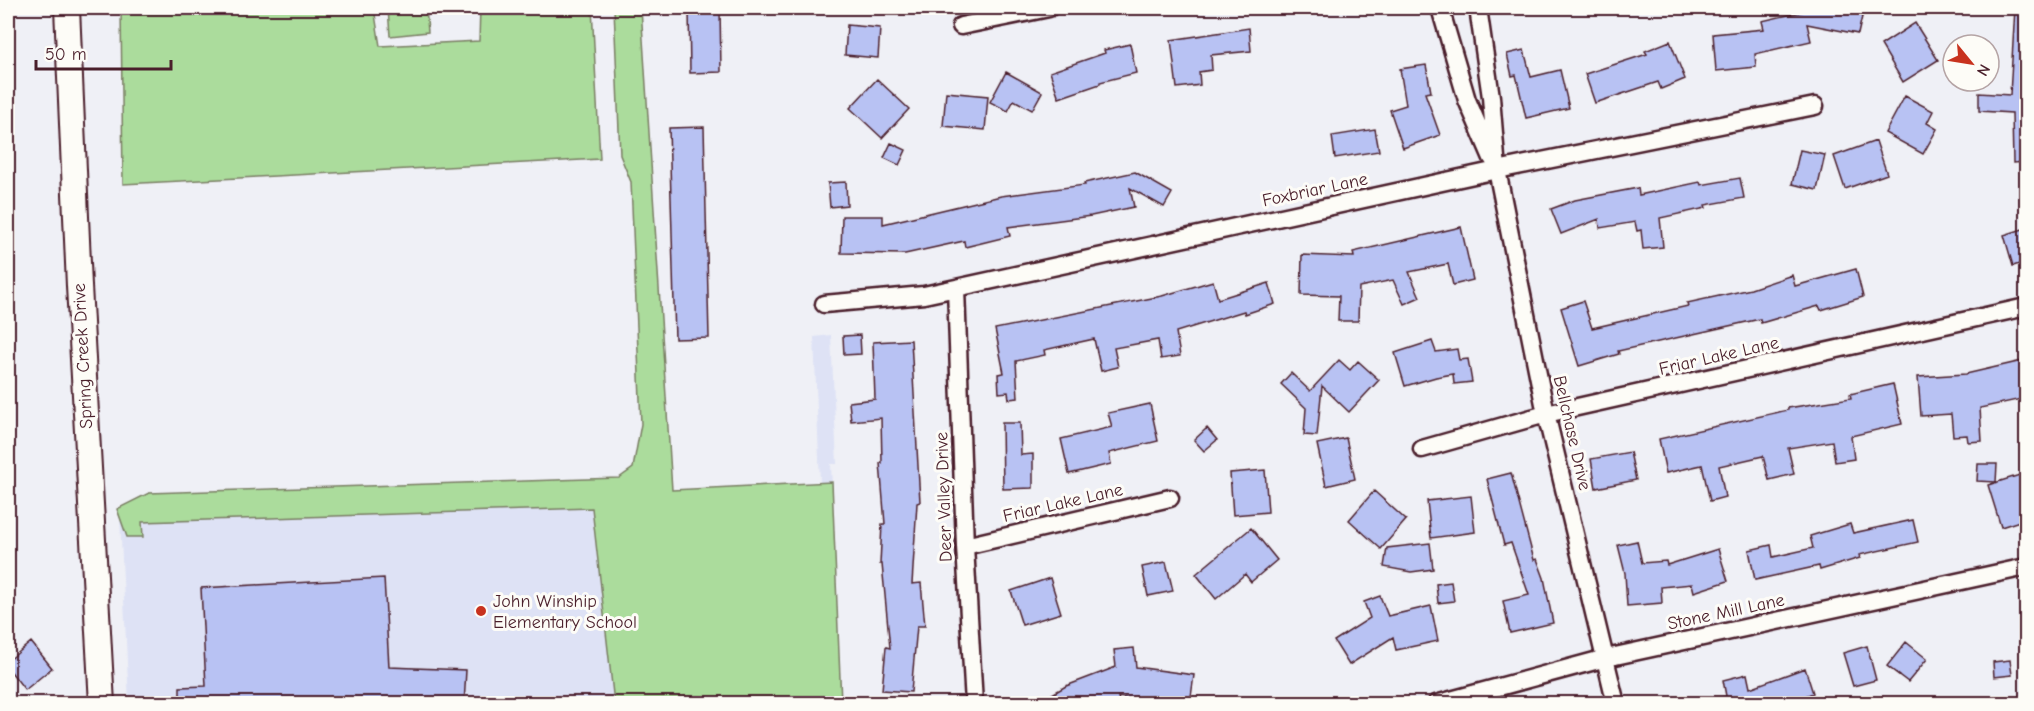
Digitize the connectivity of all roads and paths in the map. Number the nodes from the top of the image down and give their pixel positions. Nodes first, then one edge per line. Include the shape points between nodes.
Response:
1 (68, 8) edge
2 (1049, 8) edge
3 (1440, 8) edge
4 (1478, 8) edge
5 (961, 26) dead end
6 (1815, 106) dead end
7 (1497, 170) junction
8 (956, 288) junction
9 (824, 304) dead end
10 (2026, 307) edge
11 (1546, 414) junction
12 (1422, 449) dead end
13 (1170, 498) dead end
14 (965, 546) junction
15 (2026, 567) edge
16 (1606, 658) junction
17 (102, 704) edge
18 (974, 704) edge
19 (1436, 704) edge
20 (1616, 704) edge

1 - 17 street, Spring Creek Drive
2 - 5 street
3 - 7 street, Bellchase Drive via 1467,100
4 - 7 street, Bellchase Drive
6 - 7 street, Foxbriar Lane
7 - 8 street, Foxbriar Lane
7 - 11 street, Bellchase Drive
8 - 9 street, Foxbriar Lane via 924,295
8 - 14 street, Deer Valley Drive
10 - 11 street, Friar Lake Lane
11 - 12 street, Friar Lake Lane
11 - 16 street, Bellchase Drive
13 - 14 street, Friar Lake Lane
14 - 18 street, Deer Valley Drive
15 - 16 street, Stone Mill Lane
16 - 19 street, Stone Mill Lane
16 - 20 street, Bellchase Drive

